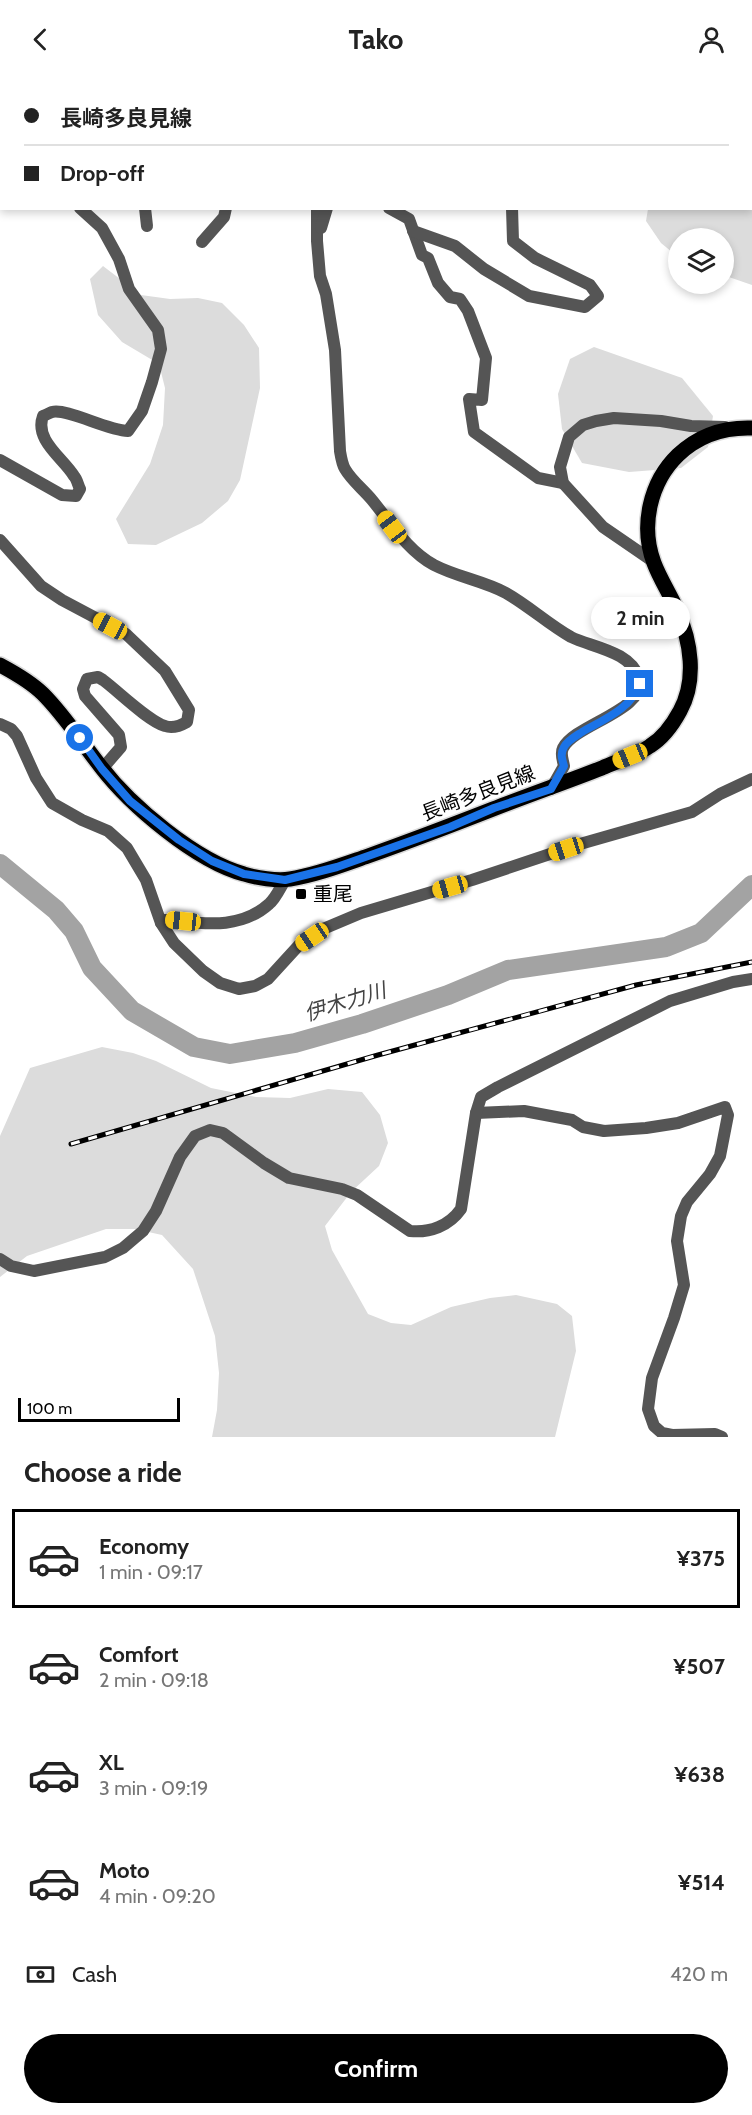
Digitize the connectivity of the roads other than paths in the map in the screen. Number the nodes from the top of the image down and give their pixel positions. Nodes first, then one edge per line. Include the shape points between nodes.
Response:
1 (82, 210) edge
2 (145, 210) edge
3 (226, 210) edge
4 (317, 210) edge
5 (326, 210) edge
6 (392, 210) edge
7 (512, 210) edge
8 (147, 226) dead end
9 (413, 231) junction
10 (317, 241) junction
11 (202, 242) dead end
12 (732, 428) junction
13 (752, 428) edge
14 (0, 460) edge
15 (562, 483) junction
16 (0, 540) edge
17 (654, 562) junction
18 (0, 665) edge
19 (0, 724) edge
20 (102, 769) junction
21 (752, 779) edge
22 (551, 789) junction
23 (285, 880) junction
24 (161, 923) junction
25 (752, 979) edge
26 (476, 1113) junction
27 (0, 1259) edge
28 (722, 1437) edge

1 - 14 street via 102,228 129,289 158,330 161,349 152,382 142,411 128,431 53,411 43,416 40,424 44,438 80,489 75,496 62,495
2 - 8 street
3 - 11 street
4 - 10 street
5 - 10 street
6 - 9 street via 409,219
7 - 9 street via 513,241 535,258 590,285 598,296 585,307 529,296 455,246
9 - 15 street via 438,282 450,297 460,299 468,311 486,358 482,399 470,399 474,432 538,478
10 - 22 street via 335,350 344,468 403,541 434,565 509,595 573,638 598,645 625,660 638,675 640,684 632,700 563,748 564,766
12 - 13 main road, 長崎多良見線
12 - 15 street via 614,418 583,425 569,437 560,467
12 - 17 main road, 長崎多良見線 via 702,437 687,447 658,482 648,521
15 - 17 street via 603,527
16 - 20 street via 41,586 126,634 165,671 189,710 187,722 166,727 98,676 87,679 82,689 85,696 119,735 121,747
17 - 22 main road, 長崎多良見線 via 678,612 691,661 682,708 665,733 650,746
18 - 20 main road, 長崎多良見線 via 42,693
19 - 24 street via 17,736 52,803 108,831 127,848 146,880
20 - 23 main road, 長崎多良見線 via 151,819 212,861 244,874
21 - 24 street via 692,812 353,916 300,944 267,979 255,986 239,989 220,983 174,943
22 - 23 main road, 長崎多良見線 via 337,867
23 - 24 street via 270,903 250,917 220,925 165,920
25 - 26 street via 670,1001 498,1087 481,1097
26 - 27 street via 460,1209 442,1226 410,1231 357,1195 289,1178 223,1133 210,1130 195,1136 180,1157 156,1211 143,1231 123,1248 105,1257 34,1271
26 - 28 street via 524,1111 604,1131 678,1123 726,1107 720,1156 681,1216 677,1241 684,1285 652,1378 648,1409 654,1426 662,1433

